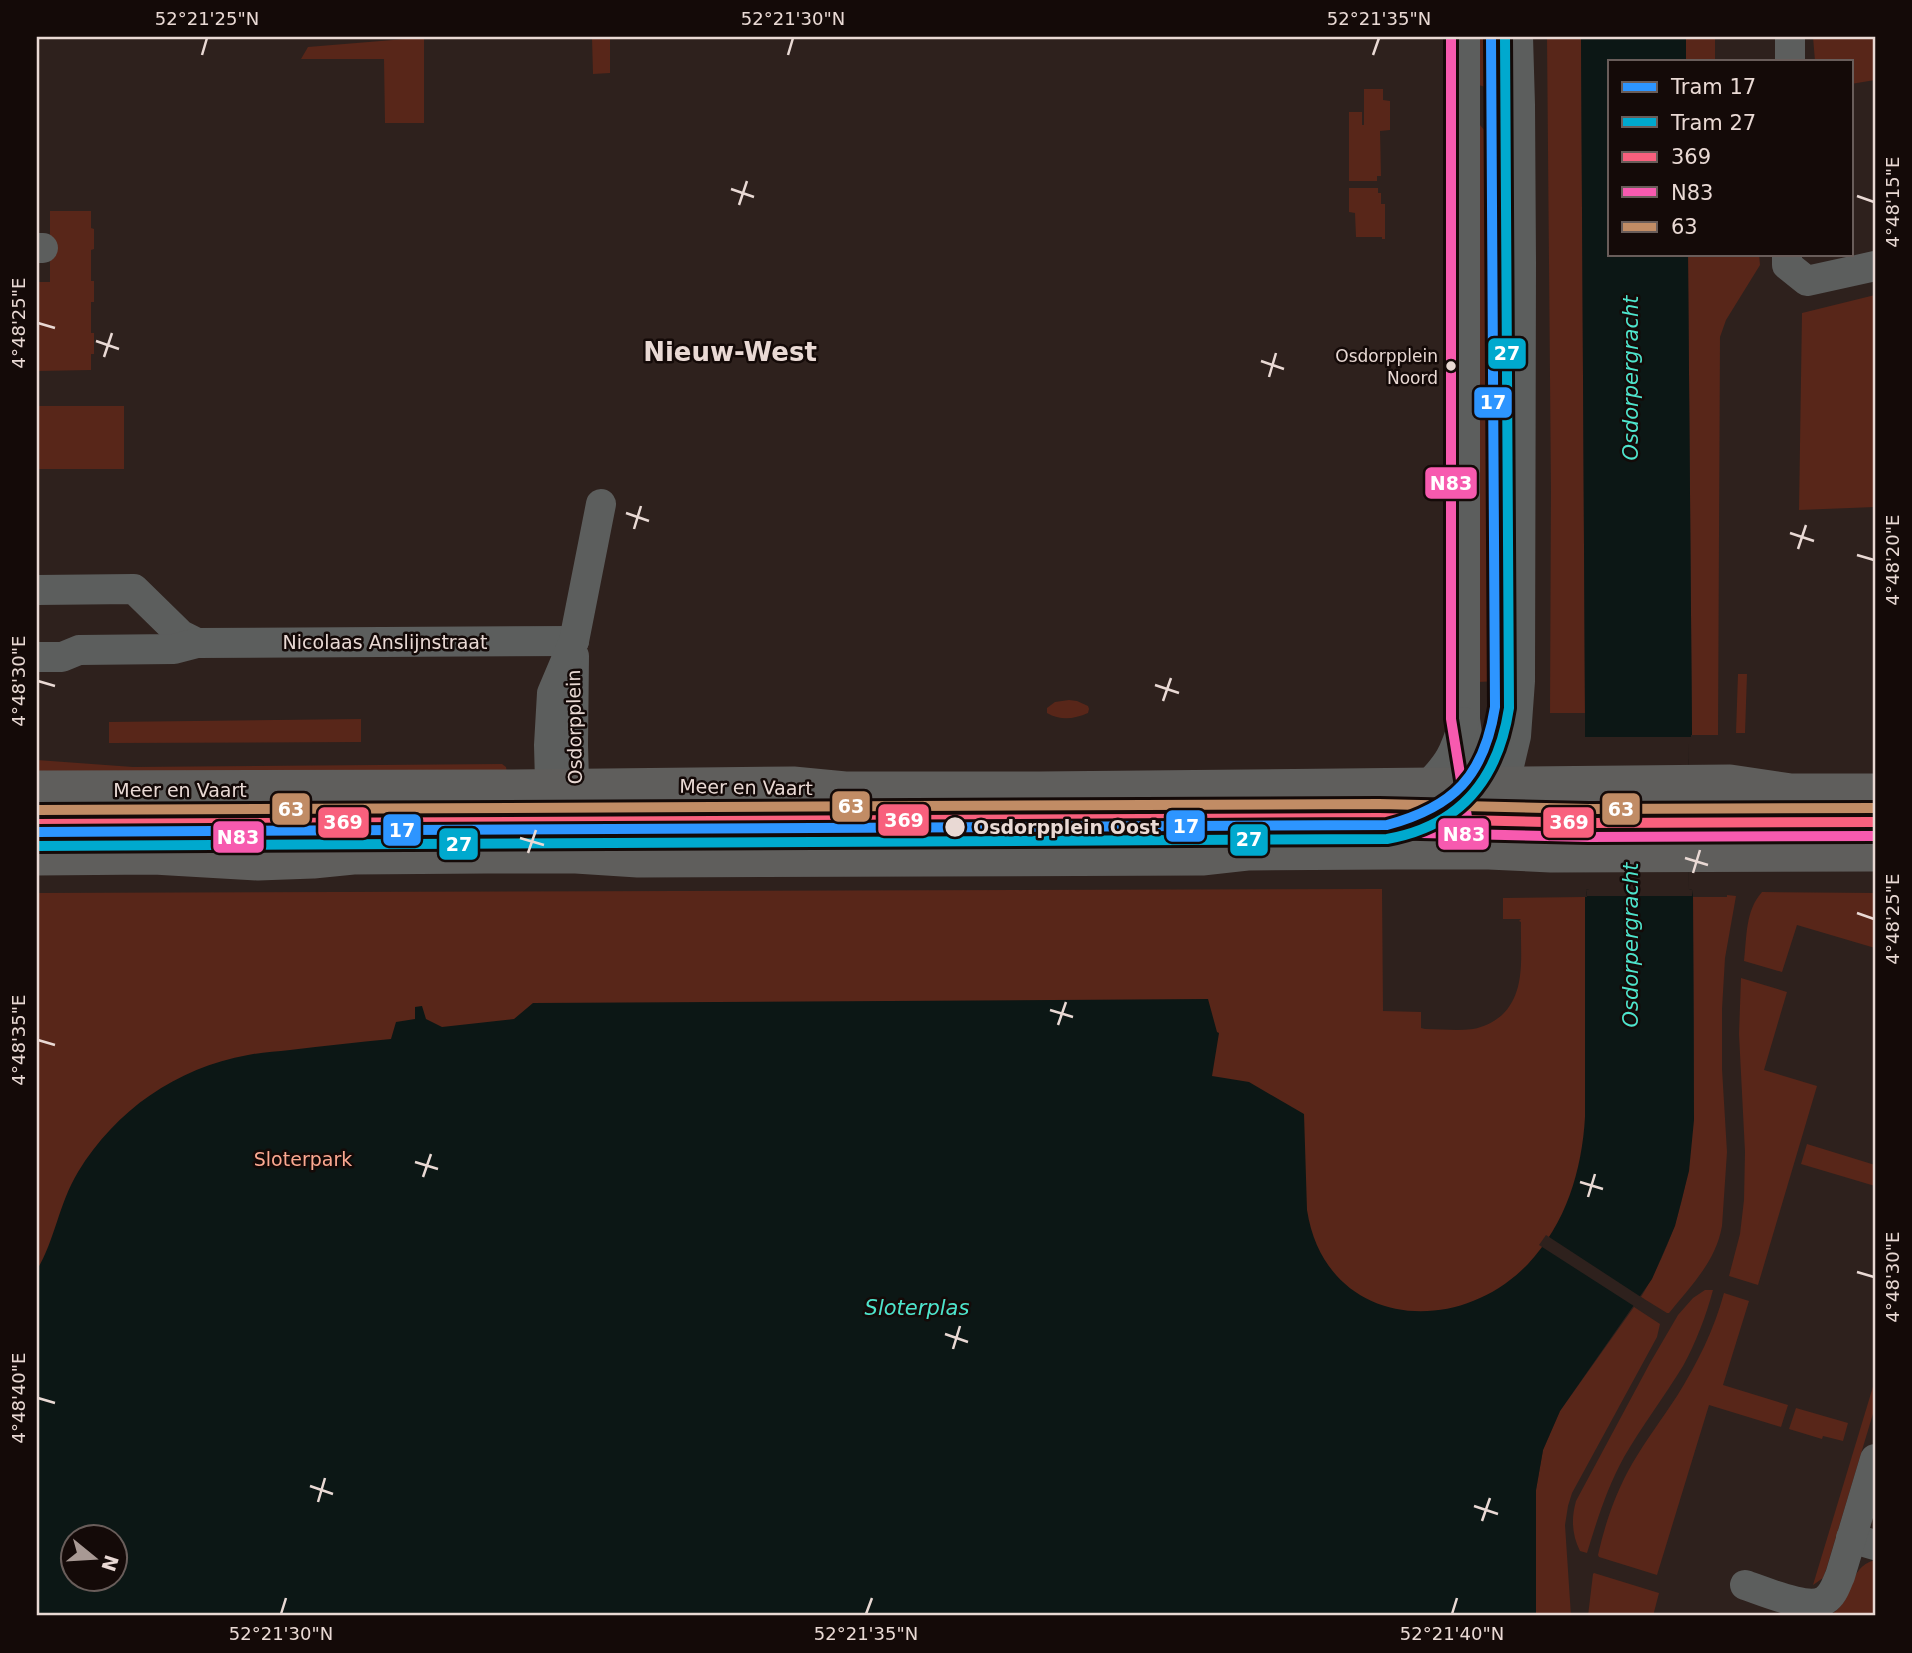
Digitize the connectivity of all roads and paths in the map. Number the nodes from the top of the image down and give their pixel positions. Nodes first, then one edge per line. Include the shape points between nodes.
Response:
1 (1465, 37) edge
2 (1518, 37) edge
3 (1790, 37) edge
4 (1790, 60) edge
5 (1787, 259) edge
6 (1875, 266) edge
7 (601, 504) dead end
8 (37, 590) edge
9 (573, 641) junction
10 (197, 643) junction
11 (37, 657) edge
12 (1465, 719) junction
13 (1516, 736) junction
14 (1552, 785) junction
15 (1490, 786) junction
16 (563, 787) junction
17 (1426, 787) junction
18 (37, 789) edge
19 (1875, 792) edge
20 (1489, 851) junction
21 (1875, 853) edge
22 (564, 855) junction
23 (37, 857) edge
24 (1875, 1459) edge
25 (1863, 1542) edge
26 (1745, 1585) dead end

1 - 12 street
2 - 13 street via 1521,594
3 - 4 street
5 - 6 street via 1807,281
7 - 9 street, Osdorpplein
8 - 10 street via 134,589 181,635
9 - 10 street, Nicolaas Anslijnstraat
9 - 16 street, Osdorpplein
10 - 11 street, Nicolaas Anslijnstraat via 174,649 79,650 62,657
12 - 15 street
12 - 17 street via 1446,767
13 - 14 street via 1530,771
13 - 15 street
14 - 15 main road, Meer en Vaart
14 - 19 main road, Meer en Vaart via 1745,784 1791,792
15 - 17 main road, Meer en Vaart
15 - 20 street
16 - 17 main road, Meer en Vaart
16 - 18 main road, Meer en Vaart
16 - 22 street, Osdorpplein
20 - 21 main road
20 - 22 main road via 1247,852 1202,857 638,859
22 - 23 main road via 353,856 258,862 154,856
24 - 25 street
25 - 26 street via 1826,1600 1802,1603

